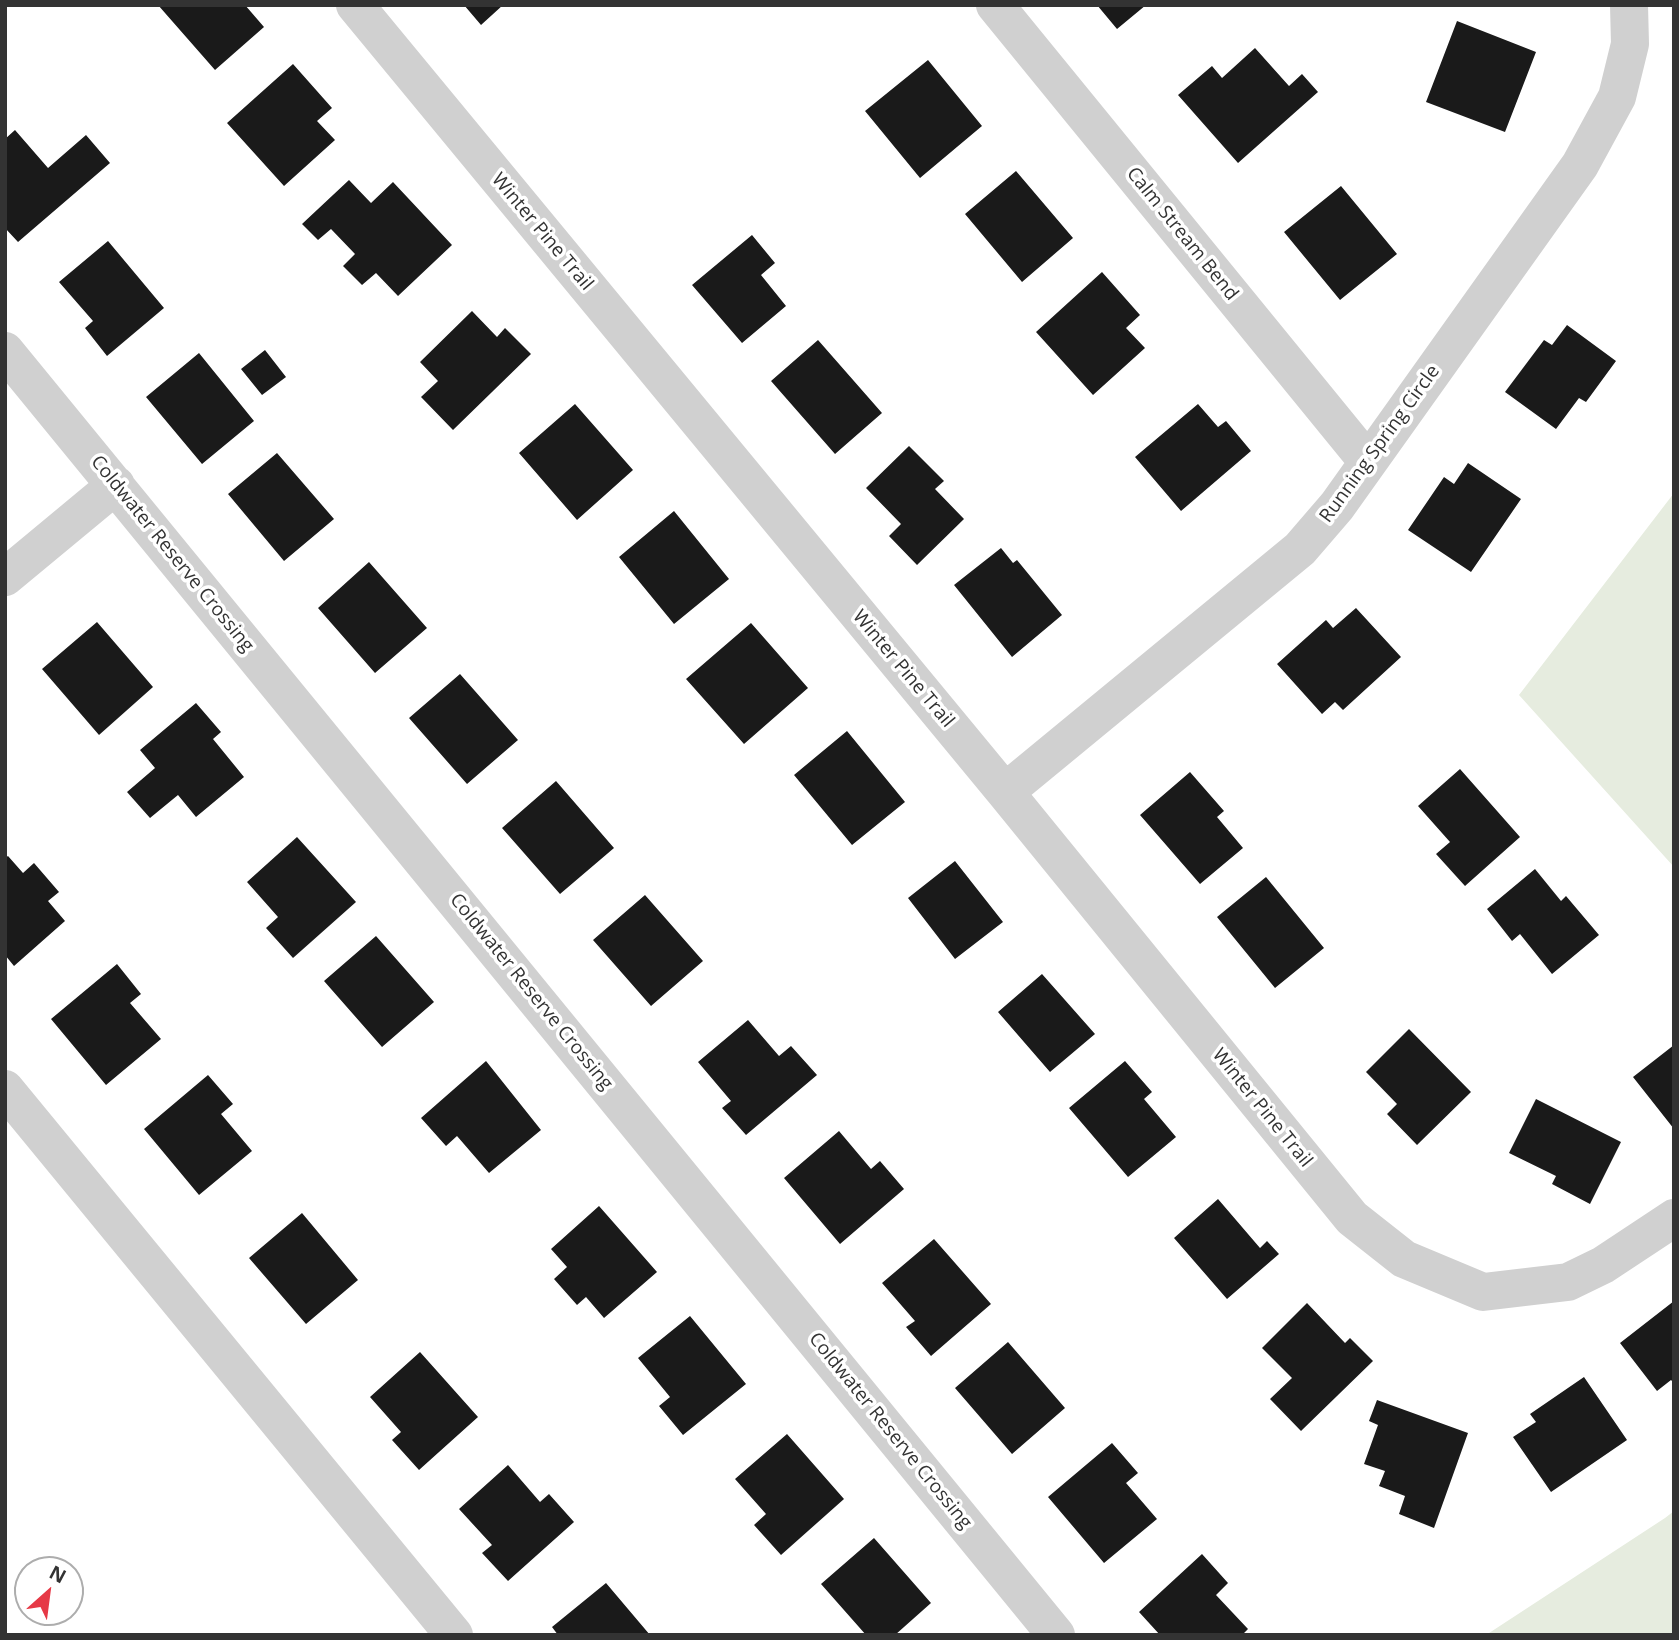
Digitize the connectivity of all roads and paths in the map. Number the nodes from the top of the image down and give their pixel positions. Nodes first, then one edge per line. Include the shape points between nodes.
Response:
1 (355, 5) edge
2 (995, 5) edge
3 (1629, 5) edge
4 (5, 351) edge
5 (1368, 462) junction
6 (116, 485) junction
7 (5, 577) edge
8 (1005, 792) junction
9 (5, 1089) edge
10 (1674, 1218) edge
11 (454, 1635) edge
12 (1056, 1635) edge

1 - 8 street, Winter Pine Trail
2 - 5 street, Calm Stream Bend
3 - 5 street, Running Spring Circle via 1630,44 1617,97 1580,165
4 - 6 street, Coldwater Reserve Crossing
5 - 8 street, Running Spring Circle via 1300,549
6 - 7 street
6 - 12 street, Coldwater Reserve Crossing
8 - 10 street, Winter Pine Trail via 1352,1218 1404,1259 1483,1292 1568,1282 1603,1265
9 - 11 street

